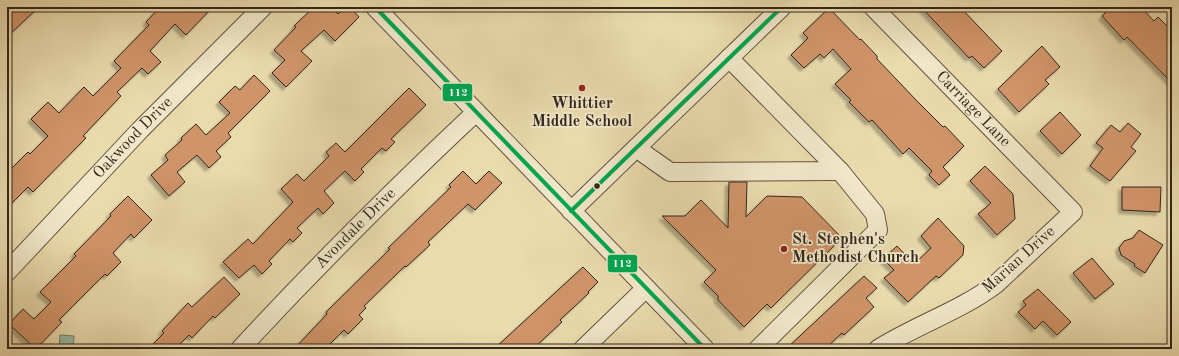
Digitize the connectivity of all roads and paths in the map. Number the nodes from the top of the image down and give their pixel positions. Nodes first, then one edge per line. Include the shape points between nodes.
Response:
1 (264, 7) edge
2 (375, 7) edge
3 (782, 7) edge
4 (873, 7) edge
5 (729, 58) junction
6 (476, 112) junction
7 (636, 148) junction
8 (840, 171) junction
9 (571, 211) junction
10 (1073, 212) joint
11 (7, 272) edge
12 (646, 288) junction
13 (240, 349) edge
14 (583, 349) edge
15 (705, 349) edge
16 (758, 349) edge
17 (878, 349) edge

1 - 11 street, Oakwood Drive via 140,130
2 - 6 street
3 - 5 street
4 - 10 street, Carriage Lane
5 - 7 street
5 - 8 street
6 - 9 street
6 - 13 street, Avondale Drive via 347,236
7 - 8 street via 670,172
7 - 9 street
8 - 16 street via 875,214 878,230
9 - 12 street
10 - 17 street, Marian Drive via 985,293
12 - 14 street
12 - 15 street

